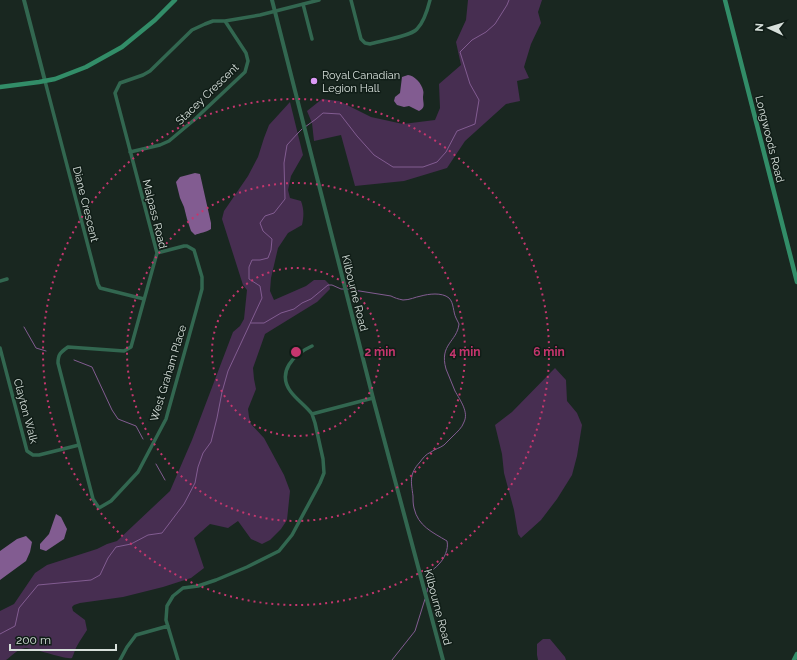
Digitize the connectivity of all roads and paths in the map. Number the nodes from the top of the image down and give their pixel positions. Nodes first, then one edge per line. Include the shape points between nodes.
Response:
1 (24, 0) edge
2 (175, 0) edge
3 (272, 0) edge
4 (319, 0) edge
5 (351, 0) edge
6 (430, 0) edge
7 (725, 0) edge
8 (303, 4) junction
9 (275, 11) junction
10 (225, 21) junction
11 (312, 39) dead end
12 (45, 81) junction
13 (0, 87) edge
14 (130, 152) junction
15 (157, 253) junction
16 (7, 279) dead end
17 (0, 280) edge
18 (797, 282) edge
19 (144, 299) junction
20 (312, 346) dead end
21 (0, 348) edge
22 (372, 398) junction
23 (312, 414) junction
24 (79, 445) junction
25 (93, 499) joint
26 (168, 626) junction
27 (797, 654) edge
28 (120, 660) edge
29 (178, 660) edge
30 (443, 660) edge
31 (794, 660) edge

1 - 12 street
2 - 12 main road via 122,47 86,67
3 - 9 street, Kilbourne Road
4 - 8 street, Malpass Road
5 - 6 street via 361,39 370,44 410,34 417,29
7 - 18 main road, Longwoods Road
8 - 9 street, Malpass Road
8 - 11 street
9 - 10 street, Malpass Road
9 - 22 street, Kilbourne Road
10 - 14 street, Malpass Road via 209,22 192,30 150,70 120,83 115,93
10 - 14 street, Stacey Crescent via 246,53 246,72 169,141
12 - 13 main road
12 - 19 street, Diane Crescent via 98,284 100,288
14 - 15 street, Malpass Road
15 - 19 street, Malpass Road
15 - 25 street, West Graham Place via 184,246 194,250 202,277 202,289 166,419 138,472 112,502 99,508
16 - 17 street
19 - 24 street, Malpass Road via 131,347 124,351 68,347 58,357
20 - 23 street via 299,353 285,372 286,384
21 - 24 street, Clayton Walk via 27,451 39,455
22 - 23 street
22 - 30 street, Kilbourne Road
23 - 26 street via 324,473 292,535 279,551 216,580 183,588 172,596 167,606
24 - 25 street, Malpass Road
26 - 28 street via 136,635
26 - 29 street
27 - 31 main road

